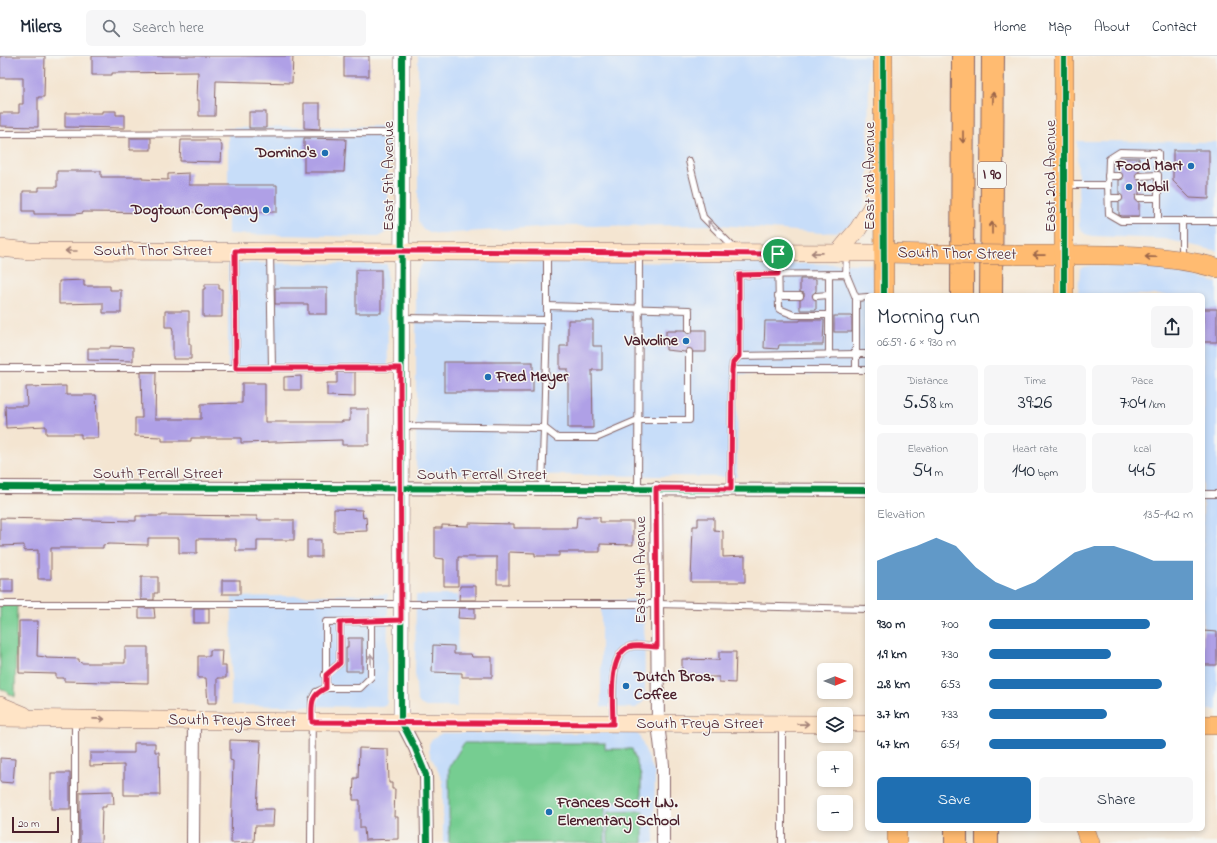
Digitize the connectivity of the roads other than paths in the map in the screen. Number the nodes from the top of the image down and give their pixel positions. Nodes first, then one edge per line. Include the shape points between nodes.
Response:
1 (402, 56) edge
2 (883, 56) edge
3 (963, 56) edge
4 (993, 56) edge
5 (1064, 56) edge
6 (402, 133) junction
7 (0, 134) edge
8 (883, 149) junction
9 (689, 161) dead end
10 (1158, 167) dead end
11 (1108, 176) junction
12 (1119, 176) dead end
13 (1139, 176) dead end
14 (1064, 185) junction
15 (1108, 185) junction
16 (1109, 198) junction
17 (1119, 198) dead end
18 (1139, 198) dead end
19 (1158, 198) junction
20 (1158, 221) junction
21 (1182, 221) junction
22 (1215, 221) dead end
23 (0, 248) edge
24 (30, 251) junction
25 (235, 251) junction
26 (270, 251) junction
27 (401, 251) junction
28 (547, 252) junction
29 (639, 253) junction
30 (739, 253) junction
31 (843, 253) junction
32 (884, 253) junction
33 (778, 254) junction
34 (1064, 256) junction
35 (0, 258) edge
36 (1182, 260) junction
37 (1217, 268) edge
38 (778, 274) junction
39 (846, 274) junction
40 (829, 275) junction
41 (884, 293) edge
42 (962, 293) edge
43 (991, 293) edge
44 (1064, 293) edge
45 (829, 295) junction
46 (778, 296) junction
47 (800, 296) dead end
48 (816, 296) dead end
49 (865, 297) edge
50 (856, 298) junction
51 (546, 306) junction
52 (639, 308) junction
53 (829, 315) junction
54 (401, 318) junction
55 (546, 320) junction
56 (689, 330) dead end
57 (689, 352) dead end
58 (856, 354) junction
59 (865, 354) edge
60 (829, 355) junction
61 (739, 356) junction
62 (0, 368) edge
63 (236, 368) junction
64 (272, 368) junction
65 (400, 368) junction
66 (732, 370) junction
67 (856, 370) junction
68 (865, 370) edge
69 (638, 420) junction
70 (401, 426) junction
71 (544, 428) junction
72 (0, 487) edge
73 (401, 487) junction
74 (542, 488) junction
75 (638, 488) junction
76 (656, 488) junction
77 (731, 489) junction
78 (865, 490) edge
79 (1205, 494) edge
80 (1217, 494) edge
81 (0, 604) edge
82 (401, 604) junction
83 (657, 604) junction
84 (865, 609) edge
85 (401, 620) junction
86 (370, 621) junction
87 (340, 622) junction
88 (657, 647) junction
89 (326, 675) junction
90 (326, 688) junction
91 (0, 704) edge
92 (0, 718) edge
93 (46, 718) junction
94 (75, 719) junction
95 (194, 721) junction
96 (401, 721) junction
97 (312, 722) junction
98 (853, 723) edge
99 (865, 723) edge
100 (613, 724) junction
101 (658, 724) junction
102 (782, 724) junction
103 (817, 724) edge
104 (1205, 725) edge
105 (1217, 725) edge
106 (897, 831) edge
107 (956, 831) edge
108 (987, 831) edge
109 (1086, 831) edge
110 (74, 843) edge
111 (193, 843) edge
112 (311, 843) edge
113 (427, 843) edge
114 (663, 843) edge
115 (782, 843) edge
116 (897, 843) edge
117 (956, 843) edge
118 (987, 843) edge
119 (1090, 843) edge

1 - 6 street, East 5th Avenue
2 - 8 main road, East 3rd Avenue
3 -> 42 highway, I 90
43 -> 4 highway, I 90
5 - 14 main road, East 2nd Avenue
6 - 7 lane
6 - 27 street, East 5th Avenue
8 - 31 main road via 873,205
8 - 32 main road, East 3rd Avenue
30 -> 9 lane via 703,217
10 - 11 lane via 1158,153 1120,152 1109,159
11 - 12 lane
11 - 15 lane
13 - 19 lane via 1158,175
14 - 15 lane
14 - 34 main road, East 2nd Avenue
15 - 16 lane
16 - 17 lane
16 - 20 lane via 1109,214 1121,222
18 - 19 lane
19 - 20 lane
20 - 21 lane
21 - 22 lane
21 - 36 lane
23 - 24 main road, South Thor Street
25 -> 24 main road, South Thor Street
24 - 35 main road
25 - 26 main road, South Thor Street
25 - 63 lane
26 - 27 main road, South Thor Street
26 - 64 lane
27 - 28 main road, South Thor Street
27 - 54 street, East 5th Avenue
28 - 29 main road, South Thor Street
28 - 51 lane
29 - 30 main road, South Thor Street
29 - 52 lane
30 - 33 main road, South Thor Street
31 - 32 main road, South Thor Street
31 -> 33 main road, South Thor Street
31 - 39 lane
34 -> 32 main road, South Thor Street, bridge
32 - 41 main road, East 3rd Avenue
33 - 38 lane
36 -> 34 main road, South Thor Street via 1159,257
34 - 44 main road, East 2nd Avenue
36 - 37 main road, South Thor Street
38 - 40 lane
38 - 46 lane
38 - 61 lane via 739,275
39 - 40 lane
39 - 50 lane
40 - 45 lane
45 - 48 lane
45 - 53 lane
46 - 47 lane
46 - 53 lane via 779,309 794,315
49 - 50 lane
50 - 58 lane
51 - 52 lane
51 - 55 lane
52 - 56 lane via 689,310
52 - 69 lane
53 - 60 lane
54 - 55 lane
54 - 65 street, East 5th Avenue
55 - 71 lane
57 - 69 lane via 689,420
58 - 59 lane
58 - 60 lane
58 - 67 lane
60 - 61 lane
61 - 66 lane via 733,363
62 - 63 lane
63 - 64 lane
64 - 65 lane
65 - 70 street, East 5th Avenue
66 - 67 lane
66 - 77 lane
67 - 68 lane
69 - 71 lane via 596,438 557,438
69 - 75 lane
70 - 71 lane
70 - 73 street, East 5th Avenue
71 - 74 lane
72 - 73 street, South Ferrall Street
73 - 74 street, South Ferrall Street
73 - 82 street, East 5th Avenue
74 - 75 street, South Ferrall Street
75 - 76 street, South Ferrall Street
76 - 77 street, South Ferrall Street
76 - 83 street, East 4th Avenue
77 - 78 street, South Ferrall Street
79 - 80 lane
81 - 82 lane
82 - 83 lane
82 - 85 street, East 5th Avenue
83 - 84 lane
83 - 88 street, East 4th Avenue
85 - 86 lane
85 - 96 street, East 5th Avenue
86 - 87 lane
90 -> 86 lane via 360,688 371,677
87 - 89 lane via 340,663
87 - 89 lane via 326,622
88 - 100 lane via 630,647 620,652 613,670
88 - 101 street, East 4th Avenue
89 - 90 lane
90 - 97 lane via 316,692 312,700
91 - 93 main road via 22,715
92 - 93 main road, South Freya Street
93 - 94 main road, South Freya Street
94 -> 95 main road, South Freya Street
94 - 110 lane
95 - 97 main road, South Freya Street
95 - 111 street
96 - 97 main road, South Freya Street
96 - 100 main road, South Freya Street
96 - 113 street, East 5th Avenue via 426,775
97 - 112 lane
98 - 99 main road
100 - 101 main road, South Freya Street
101 - 102 main road, South Freya Street
101 - 114 street, East 4th Avenue via 664,765
102 -> 103 main road, South Freya Street
102 - 115 lane
104 - 105 main road
106 - 116 main road
107 - 117 highway
108 - 118 highway
109 - 119 main road

